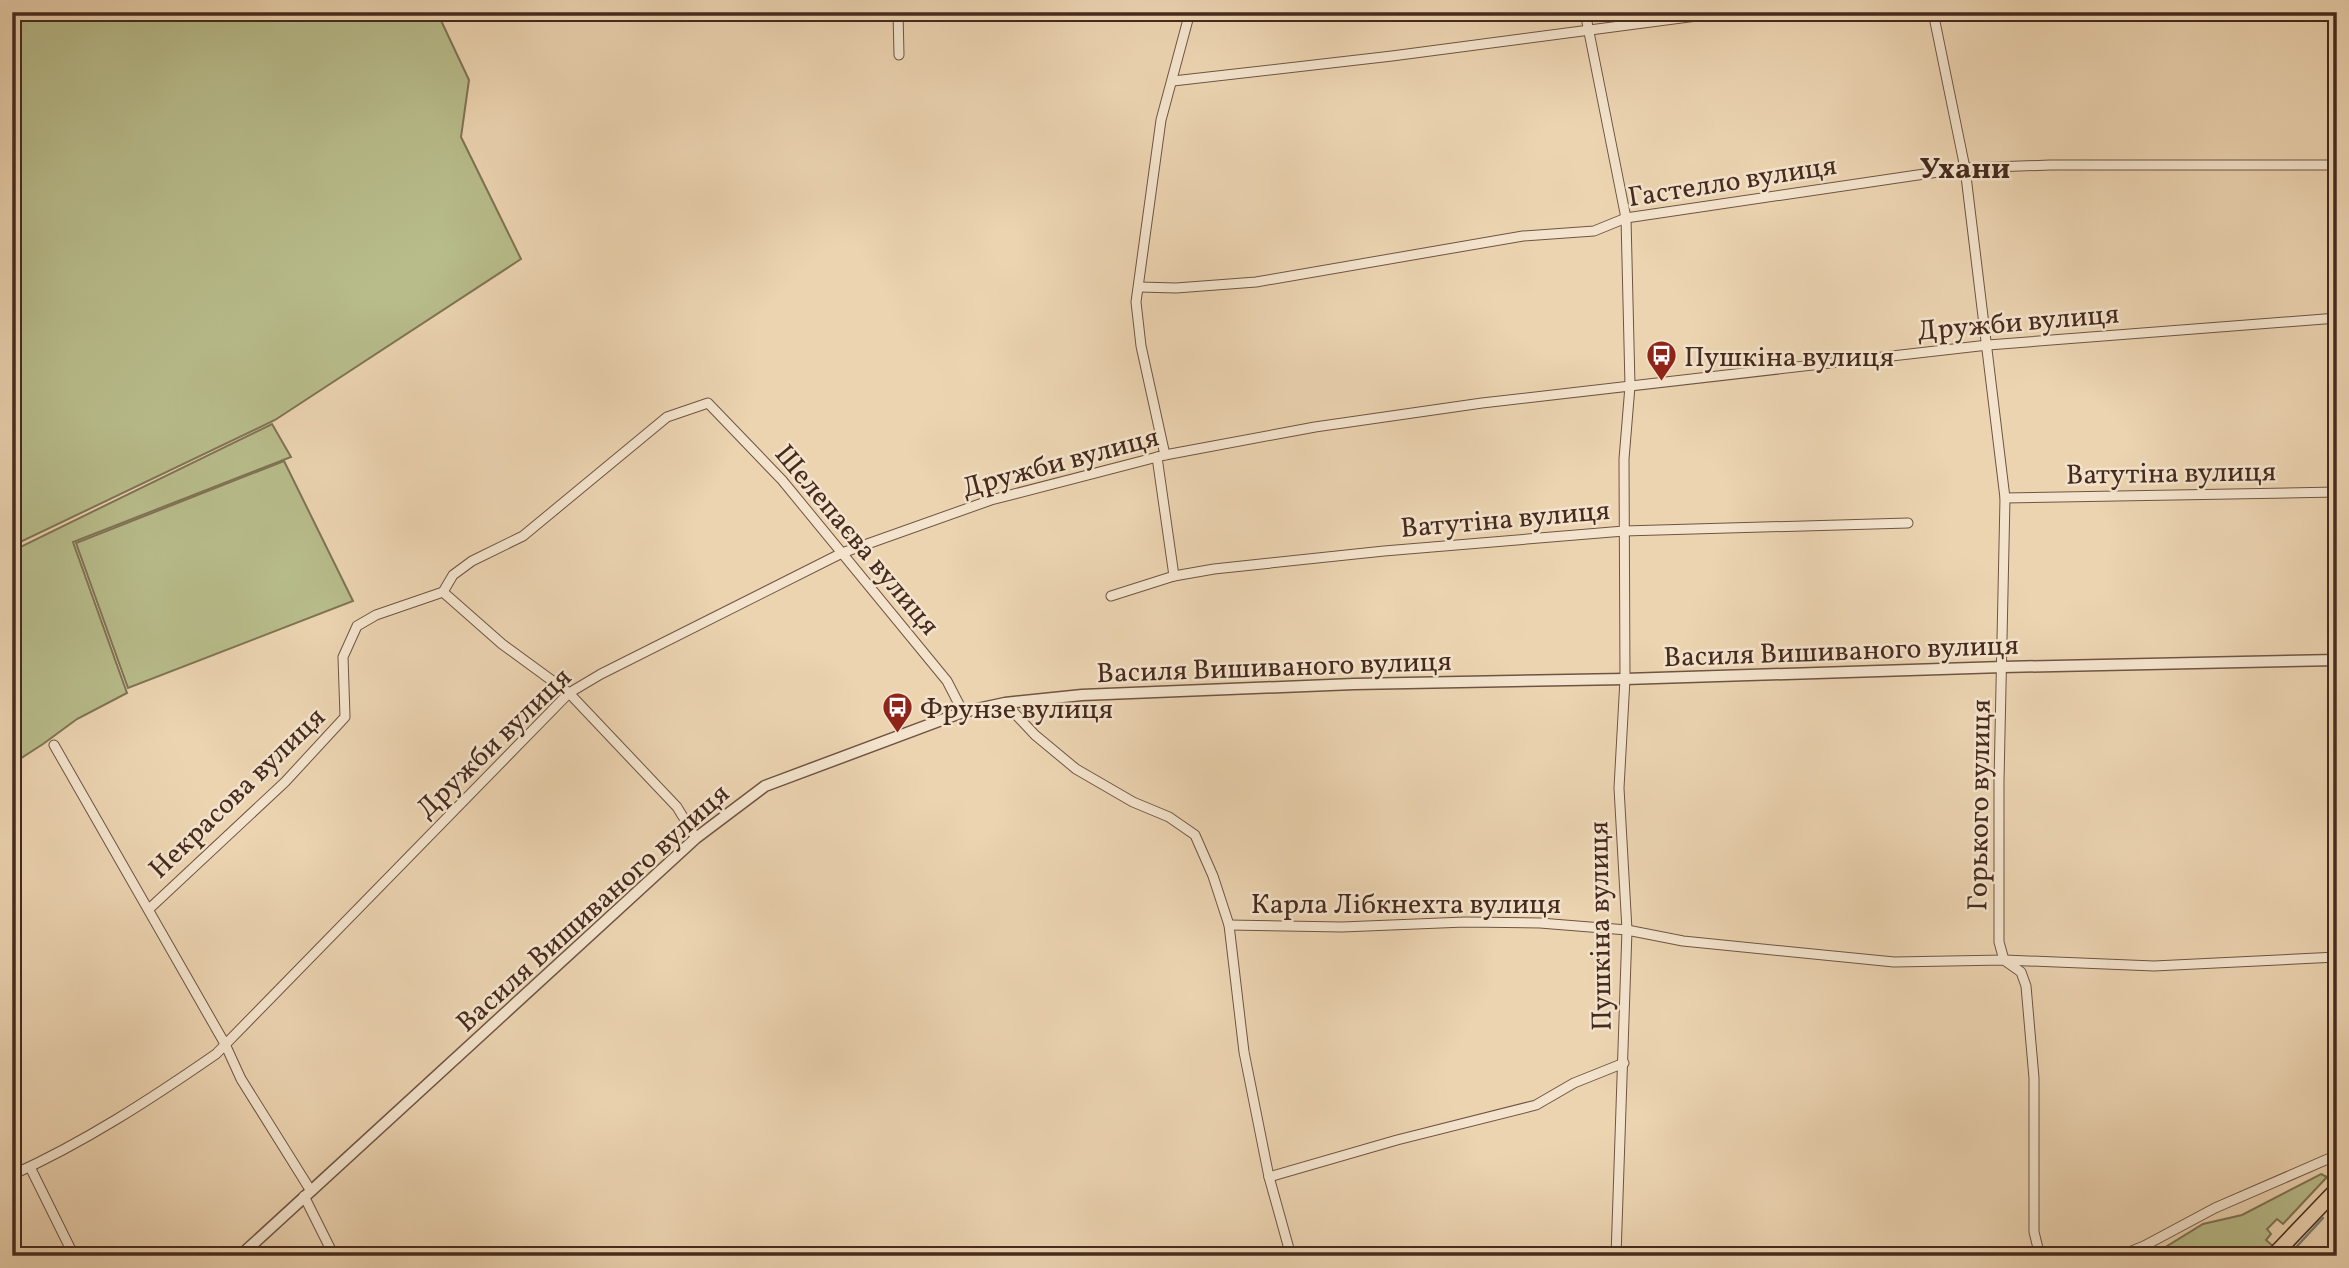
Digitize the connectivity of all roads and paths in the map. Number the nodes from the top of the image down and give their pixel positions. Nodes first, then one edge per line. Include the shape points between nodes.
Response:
1 (898, 12) edge
2 (1190, 12) edge
3 (1585, 12) edge
4 (1727, 12) edge
5 (1933, 12) edge
6 (1590, 30) junction
7 (899, 55) dead end
8 (1173, 80) junction
9 (2337, 165) edge
10 (1965, 168) junction
11 (1626, 218) junction
12 (1139, 287) junction
13 (2337, 318) edge
14 (1988, 345) junction
15 (1630, 387) junction
16 (1161, 456) junction
17 (2337, 492) edge
18 (2005, 498) junction
19 (1908, 523) dead end
20 (1624, 531) junction
21 (842, 554) junction
22 (1174, 576) junction
23 (443, 592) junction
24 (1111, 596) dead end
25 (2337, 660) edge
26 (2003, 667) junction
27 (1625, 679) junction
28 (569, 693) junction
29 (1005, 703) junction
30 (963, 712) junction
31 (54, 745) dead end
32 (696, 838) junction
33 (149, 909) junction
34 (1229, 925) junction
35 (1626, 930) junction
36 (2337, 957) edge
37 (2004, 960) junction
38 (225, 1044) junction
39 (1623, 1063) junction
40 (2337, 1155) edge
41 (30, 1167) junction
42 (12, 1175) edge
43 (1269, 1177) junction
44 (2337, 1189) edge
45 (308, 1194) junction
46 (74, 1256) edge
47 (240, 1256) edge
48 (334, 1256) edge
49 (1292, 1256) edge
50 (1616, 1256) edge
51 (2040, 1256) edge
52 (2119, 1256) edge
53 (2273, 1256) edge

1 - 7 street
2 - 8 street
3 - 6 street, Пушкіна вулиця
4 - 6 street
5 - 10 street, Горького вулиця
6 - 8 street
6 - 11 street, Пушкіна вулиця
8 - 12 street via 1161,120
9 - 10 street, Гастелло вулиця
10 - 11 street, Гастелло вулиця
10 - 14 street, Горького вулиця
11 - 12 street, Гастелло вулиця via 1594,231 1523,236 1256,282
11 - 15 street, Пушкіна вулиця
12 - 16 street via 1136,302 1141,346
13 - 14 street, Дружби вулиця
14 - 15 street, Дружби вулиця
14 - 18 street, Горького вулиця
15 - 16 street, Дружби вулиця via 1315,427
15 - 20 street, Пушкіна вулиця
16 - 21 street, Дружби вулиця via 991,500
16 - 22 street
17 - 18 street, Ватутіна вулиця
18 - 26 street, Горького вулиця
19 - 20 street, Ватутіна вулиця
20 - 22 street, Ватутіна вулиця via 1370,552
20 - 27 street, Пушкіна вулиця
21 - 23 street, Шелепаєва вулиця via 782,480 708,403 667,417 523,536 453,575
21 - 28 street, Дружби вулиця
21 - 30 street, Шелепаєва вулиця via 947,681
22 - 24 street, Ватутіна вулиця
23 - 28 street
23 - 33 street, Некрасова вулиця via 357,626 343,657 345,717 285,782
25 - 26 street, Василя Вишиваного вулиця
26 - 27 street, Василя Вишиваного вулиця
26 - 37 street, Горького вулиця via 1999,942
27 - 29 street, Василя Вишиваного вулиця via 1353,684 1082,695
27 - 35 street, Пушкіна вулиця via 1619,788
28 - 32 street via 677,807
28 - 38 street, Дружби вулиця
29 - 30 street, Василя Вишиваного вулиця
29 - 34 street via 1076,769 1195,835
30 - 32 street, Василя Вишиваного вулиця via 765,786
31 - 33 street
32 - 45 street, Василя Вишиваного вулиця
33 - 38 street
34 - 35 street, Карла Лібкнехта вулиця via 1465,922
34 - 43 street via 1244,1052
35 - 37 street, Карла Лібкнехта вулиця via 1683,941 1894,962
35 - 39 street, Пушкіна вулиця
36 - 37 street, Карла Лібкнехта вулиця via 2154,966
37 - 51 street via 2021,972 2026,986 2034,1078 2034,1232
38 - 41 street, Дружби вулиця via 150,1100
38 - 45 street
39 - 43 street via 1536,1105
39 - 50 street, Пушкіна вулиця
40 - 52 street
41 - 42 street, Дружби вулиця
41 - 46 street
43 - 49 street
44 - 53 main road
45 - 47 street, Василя Вишиваного вулиця
45 - 48 street

